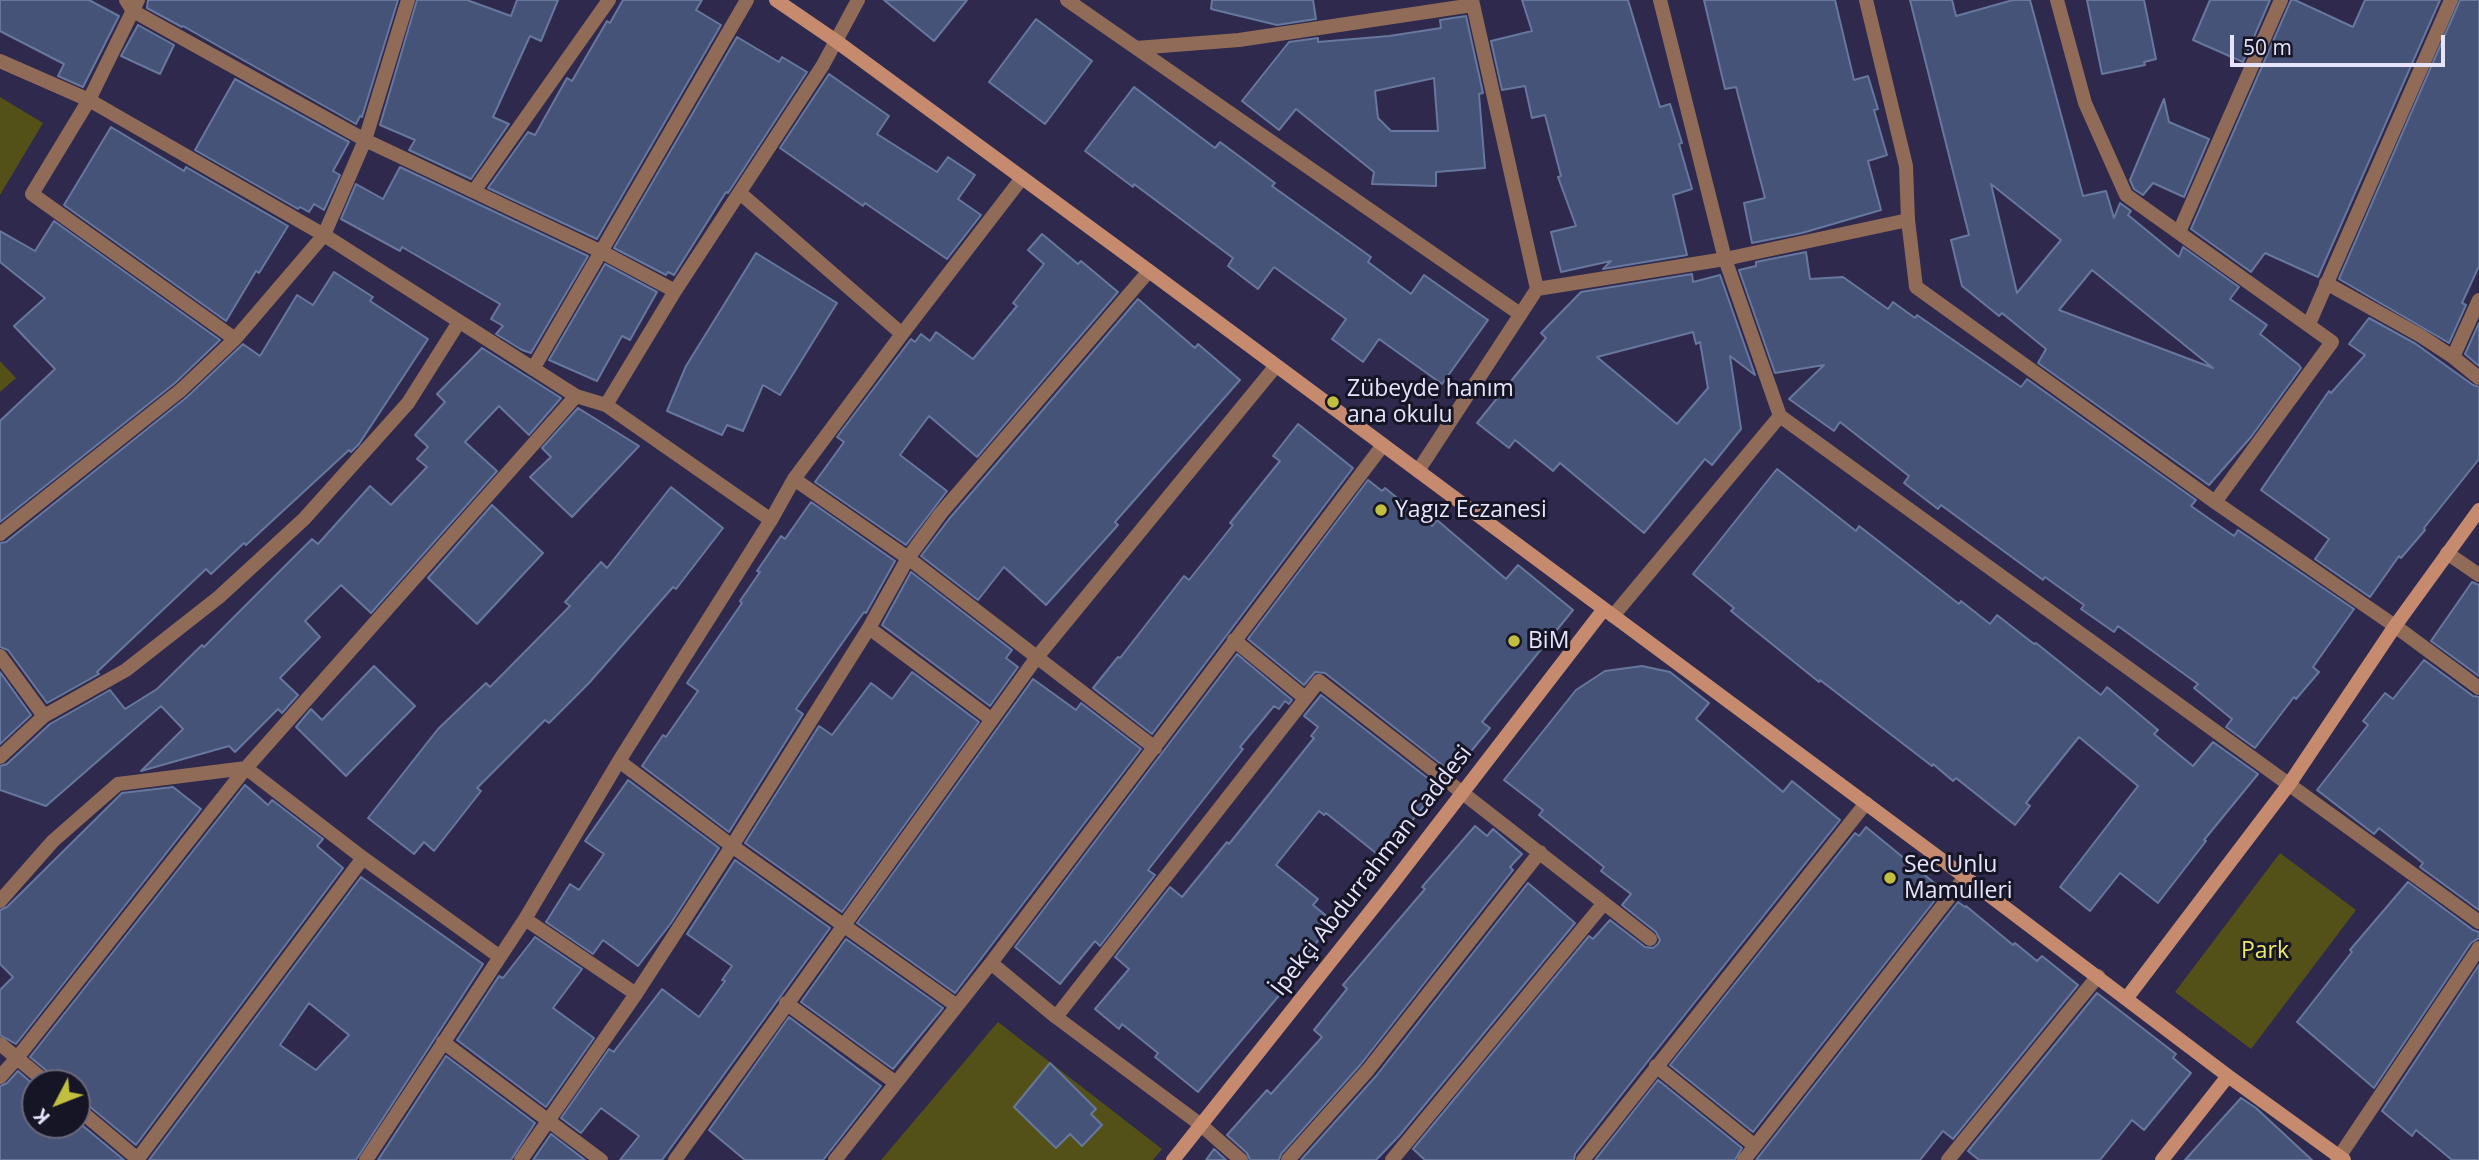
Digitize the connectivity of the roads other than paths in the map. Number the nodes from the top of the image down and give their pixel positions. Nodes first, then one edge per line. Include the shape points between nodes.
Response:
1 (408, 0) edge
2 (609, 0) edge
3 (747, 0) edge
4 (776, 0) edge
5 (858, 0) edge
6 (1067, 0) edge
7 (1660, 0) edge
8 (1866, 0) edge
9 (2057, 0) edge
10 (2281, 0) edge
11 (2451, 0) edge
12 (1473, 2) edge
13 (132, 4) edge
14 (836, 41) junction
15 (1136, 48) junction
16 (0, 61) edge
17 (89, 100) junction
18 (365, 140) junction
19 (1022, 178) junction
20 (474, 191) junction
21 (740, 194) junction
22 (1908, 220) junction
23 (2179, 232) junction
24 (324, 235) junction
25 (602, 253) junction
26 (1725, 259) junction
27 (1149, 271) junction
28 (2326, 283) junction
29 (1536, 289) junction
30 (675, 291) junction
31 (2479, 300) edge
32 (1520, 314) junction
33 (459, 322) junction
34 (2309, 324) junction
35 (902, 334) junction
36 (235, 339) junction
37 (2453, 357) junction
38 (1275, 367) junction
39 (533, 369) junction
40 (2479, 378) edge
41 (576, 396) junction
42 (606, 405) junction
43 (1780, 416) junction
44 (1383, 445) junction
45 (1418, 471) junction
46 (794, 479) junction
47 (2215, 502) junction
48 (2479, 510) edge
49 (771, 520) junction
50 (0, 534) edge
51 (2448, 553) junction
52 (908, 558) junction
53 (2479, 575) edge
54 (1609, 613) junction
55 (2395, 626) junction
56 (869, 628) junction
57 (1234, 640) junction
58 (0, 656) edge
59 (1037, 657) junction
60 (2479, 688) edge
61 (1305, 698) junction
62 (44, 716) junction
63 (991, 719) junction
64 (1155, 748) junction
65 (0, 757) edge
66 (620, 761) junction
67 (246, 768) junction
68 (2290, 783) junction
69 (1463, 793) junction
70 (1866, 803) junction
71 (732, 846) junction
72 (1540, 852) junction
73 (363, 859) junction
74 (1965, 877) junction
75 (0, 901) edge
76 (1604, 903) junction
77 (525, 919) junction
78 (2479, 922) edge
79 (843, 925) junction
80 (1650, 939) dead end
81 (2479, 948) edge
82 (500, 957) junction
83 (991, 963) junction
84 (2098, 976) junction
85 (636, 994) junction
86 (2126, 999) junction
87 (786, 1003) junction
88 (957, 1006) junction
89 (1056, 1017) junction
90 (443, 1042) junction
91 (0, 1044) edge
92 (18, 1058) junction
93 (1656, 1066) junction
94 (31, 1069) edge
95 (2228, 1076) junction
96 (0, 1077) edge
97 (896, 1083) junction
98 (91, 1120) edge
99 (550, 1120) junction
100 (1201, 1125) junction
101 (1755, 1146) junction
102 (2340, 1159) edge
103 (138, 1160) edge
104 (366, 1160) edge
105 (521, 1160) edge
106 (601, 1160) edge
107 (675, 1160) edge
108 (835, 1160) edge
109 (1173, 1160) edge
110 (1241, 1160) edge
111 (1288, 1160) edge
112 (1392, 1160) edge
113 (1583, 1160) edge
114 (1744, 1160) edge
115 (1948, 1160) edge
116 (2162, 1160) edge

1 - 18 street
2 - 20 street
3 - 25 street
4 - 14 street
5 - 14 street
6 - 15 street
7 - 26 street
8 - 22 street via 1906,166
9 - 23 street via 2085,103 2126,195
10 - 23 street
11 - 28 street
12 - 15 street via 1239,40
12 - 29 street
13 - 17 street
13 - 18 street
14 - 19 street
14 - 21 street
15 - 32 street
16 - 17 street
17 - 24 street
17 - 36 street via 32,194
18 - 20 street
18 - 24 street
19 - 27 street
19 - 35 street
20 - 25 street
21 - 30 street
21 - 35 street
22 - 26 street
22 - 47 street via 1916,287
23 - 34 street
24 - 33 street
24 - 36 street
25 - 30 street
25 - 39 street
26 - 29 street
26 - 43 street
27 - 38 street
27 - 52 street via 941,513
28 - 34 street
28 - 37 street
29 - 32 street
30 - 42 street
31 - 37 street
32 - 45 street
33 - 39 street
33 - 62 street via 408,404 304,519 219,597 126,670
34 - 47 street via 2332,342
35 - 46 street
36 - 50 street via 181,390
37 - 40 street
38 - 44 street
38 - 59 street
39 - 41 street
41 - 42 street
41 - 67 street
42 - 49 street
43 - 54 street
43 - 68 street
44 - 45 street
44 - 57 street
45 - 54 street
46 - 49 street
46 - 52 street
47 - 55 street
48 - 51 street
49 - 66 street
51 - 53 street
51 - 55 street
52 - 56 street
52 - 59 street
54 - 69 street, İpekçi Abdurrahman Caddesi
54 - 70 street
55 - 60 street
55 - 68 street
56 - 63 street
56 - 71 street
57 - 61 street
57 - 64 street
58 - 62 street
59 - 63 street
59 - 64 street
61 - 69 street via 1318,681
61 - 89 street
62 - 65 street
63 - 79 street
64 - 83 street
66 - 71 street
66 - 77 street
67 - 73 street
67 - 75 street via 118,784 52,842
67 - 92 street
68 - 78 street
68 - 86 street
69 - 72 street
69 - 100 street, İpekçi Abdurrahman Caddesi
70 - 74 street
70 - 93 street
71 - 79 street
71 - 85 street
72 - 76 street
72 - 111 street via 1368,1070
73 - 82 street
73 - 103 street
74 - 84 street
74 - 101 street
76 - 80 street
76 - 112 street
77 - 82 street
77 - 85 street
79 - 87 street
79 - 88 street
81 - 102 street
82 - 90 street
83 - 88 street
83 - 89 street
84 - 86 street
84 - 115 street
85 - 99 street
86 - 95 street
87 - 97 street
87 - 107 street
88 - 97 street
89 - 100 street
90 - 99 street
90 - 104 street
91 - 92 street
92 - 94 street
92 - 96 street
93 - 101 street
93 - 113 street
95 - 102 street
95 - 116 street
97 - 108 street
98 - 103 street
99 - 105 street
99 - 106 street
100 - 109 street, İpekçi Abdurrahman Caddesi
100 - 110 street
101 - 114 street

